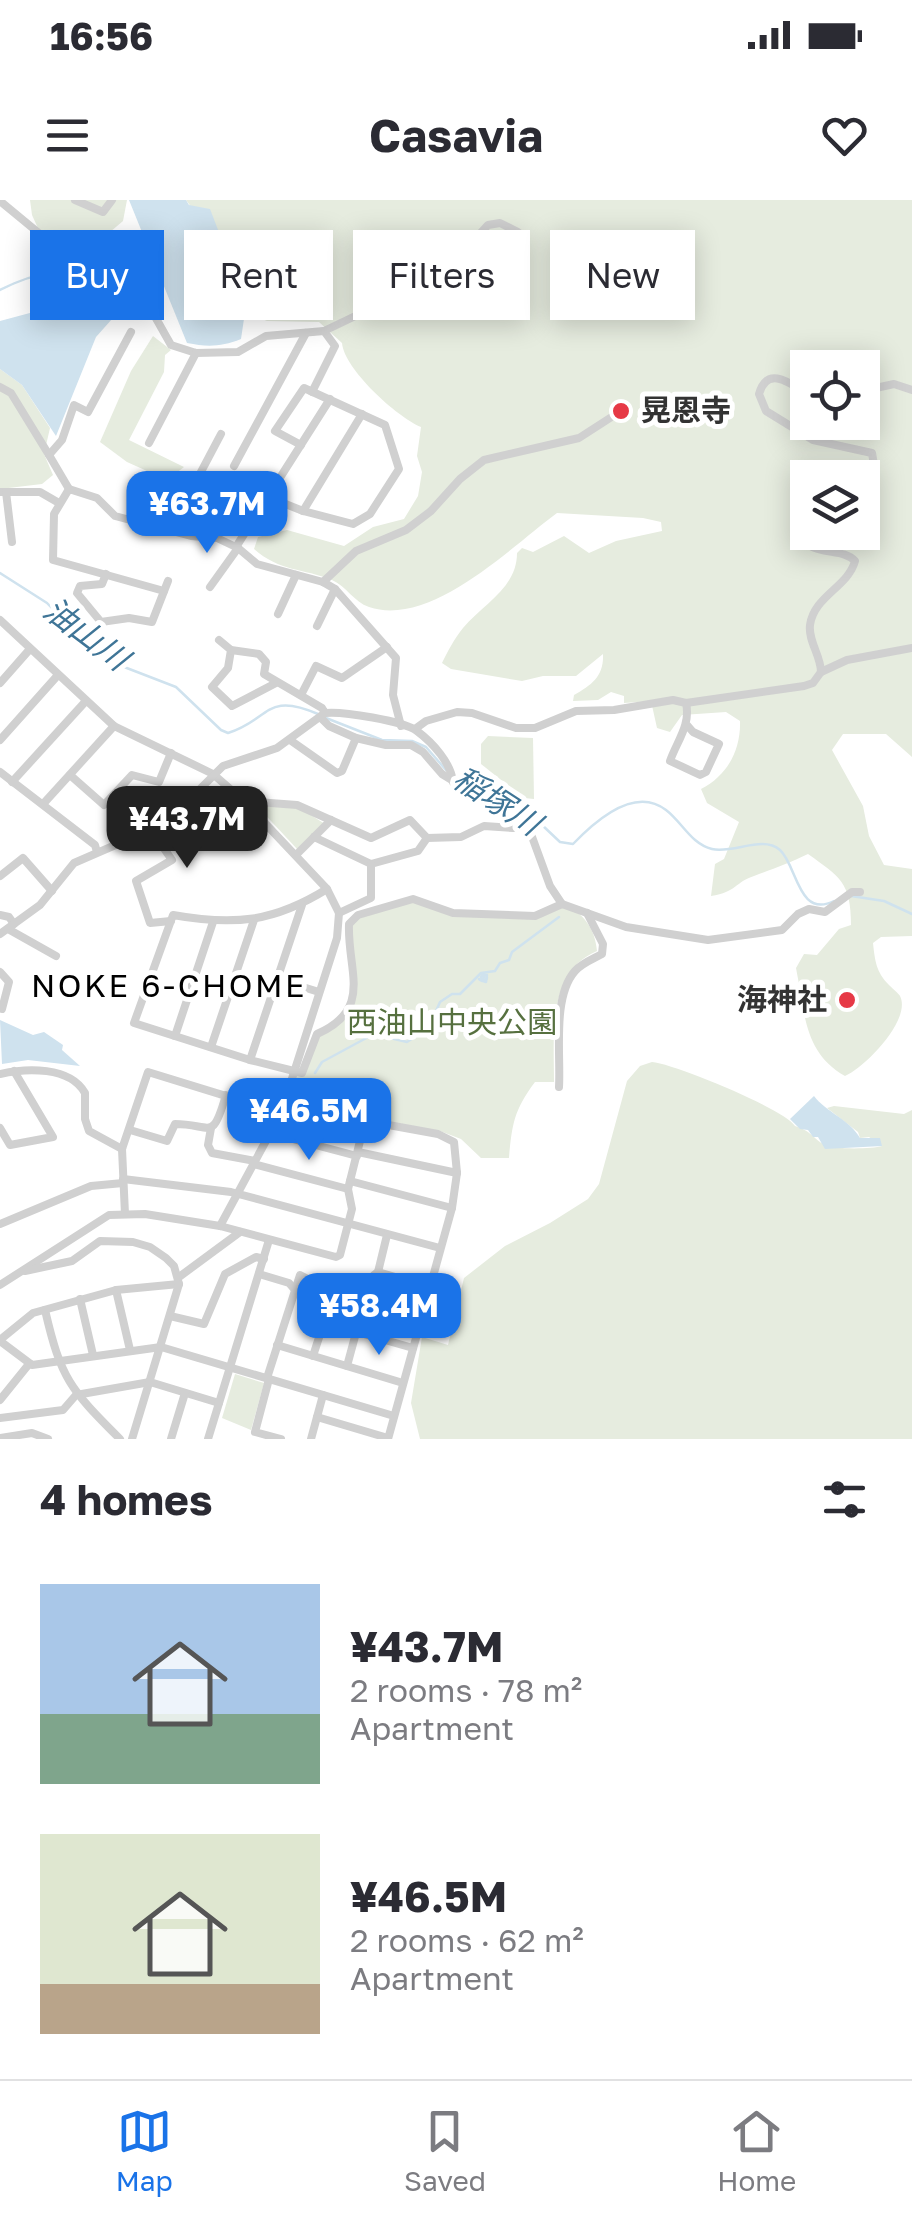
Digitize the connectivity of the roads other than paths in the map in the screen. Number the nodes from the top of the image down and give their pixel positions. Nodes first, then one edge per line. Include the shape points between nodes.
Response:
1 (0, 200) edge
2 (75, 200) edge
3 (112, 200) edge
4 (484, 230) edge
5 (514, 230) edge
6 (353, 317) edge
7 (324, 331) junction
8 (130, 332) dead end
9 (306, 333) junction
10 (196, 353) junction
11 (790, 382) edge
12 (0, 386) edge
13 (880, 388) edge
14 (912, 390) edge
15 (312, 392) junction
16 (330, 399) junction
17 (88, 412) junction
18 (362, 414) junction
19 (610, 418) dead end
20 (99, 420) dead end
21 (790, 426) edge
22 (221, 434) dead end
23 (813, 440) edge
24 (149, 444) dead end
25 (301, 445) junction
26 (49, 455) junction
27 (873, 460) edge
28 (234, 466) dead end
29 (193, 487) junction
30 (69, 490) junction
31 (3, 492) edge
32 (268, 497) junction
33 (232, 498) dead end
34 (59, 503) junction
35 (303, 512) junction
36 (154, 526) junction
37 (12, 542) dead end
38 (237, 547) junction
39 (816, 550) edge
40 (106, 574) junction
41 (296, 575) junction
42 (323, 582) junction
43 (210, 588) dead end
44 (335, 590) junction
45 (278, 614) dead end
46 (1, 623) edge
47 (316, 626) dead end
48 (219, 640) dead end
49 (387, 647) junction
50 (912, 648) edge
51 (30, 650) junction
52 (230, 650) junction
53 (821, 672) junction
54 (58, 675) junction
55 (0, 683) edge
56 (276, 683) junction
57 (301, 695) junction
58 (85, 702) junction
59 (686, 704) junction
60 (323, 715) junction
61 (687, 724) junction
62 (114, 726) junction
63 (401, 726) junction
64 (415, 729) junction
65 (356, 738) junction
66 (0, 740) edge
67 (290, 740) junction
68 (171, 753) junction
69 (0, 772) edge
70 (213, 774) junction
71 (70, 775) junction
72 (12, 782) junction
73 (453, 782) junction
74 (244, 801) junction
75 (44, 803) junction
76 (332, 820) junction
77 (522, 823) junction
78 (149, 827) junction
79 (314, 837) junction
80 (427, 838) junction
81 (96, 852) junction
82 (296, 856) junction
83 (371, 864) junction
84 (0, 876) edge
85 (327, 889) junction
86 (52, 891) junction
87 (856, 892) dead end
88 (562, 904) junction
89 (302, 905) junction
90 (339, 913) junction
91 (586, 913) junction
92 (0, 916) edge
93 (254, 920) junction
94 (170, 921) junction
95 (214, 922) junction
96 (7, 929) edge
97 (56, 956) dead end
98 (0, 972) edge
99 (277, 979) junction
100 (320, 992) junction
101 (2, 1009) edge
102 (175, 1036) junction
103 (210, 1047) junction
104 (250, 1060) junction
105 (14, 1070) junction
106 (295, 1072) junction
107 (0, 1074) edge
108 (559, 1087) dead end
109 (226, 1095) junction
110 (283, 1110) junction
111 (365, 1121) junction
112 (0, 1128) edge
113 (211, 1128) junction
114 (130, 1130) junction
115 (270, 1133) junction
116 (122, 1149) junction
117 (357, 1154) junction
118 (255, 1162) junction
119 (457, 1173) junction
120 (123, 1181) junction
121 (349, 1185) junction
122 (237, 1195) junction
123 (452, 1208) junction
124 (124, 1214) junction
125 (0, 1224) edge
126 (349, 1225) junction
127 (220, 1226) junction
128 (240, 1232) junction
129 (388, 1235) junction
130 (270, 1240) junction
131 (440, 1248) junction
132 (264, 1259) junction
133 (22, 1272) junction
134 (378, 1272) junction
135 (259, 1274) junction
136 (179, 1280) junction
137 (0, 1285) edge
138 (429, 1288) junction
139 (116, 1290) junction
140 (295, 1290) junction
141 (334, 1291) junction
142 (80, 1299) junction
143 (363, 1307) junction
144 (45, 1310) junction
145 (170, 1316) junction
146 (357, 1332) junction
147 (0, 1340) edge
148 (277, 1346) junction
149 (161, 1348) junction
150 (412, 1348) junction
151 (130, 1350) junction
152 (93, 1355) junction
153 (313, 1356) junction
154 (57, 1361) junction
155 (29, 1364) junction
156 (347, 1366) junction
157 (230, 1368) junction
158 (268, 1378) junction
159 (150, 1382) junction
160 (403, 1383) junction
161 (185, 1393) junction
162 (76, 1395) junction
163 (323, 1395) junction
164 (1, 1397) edge
165 (219, 1403) junction
166 (394, 1416) junction
167 (0, 1418) edge
168 (317, 1418) junction
169 (352, 1428) junction
170 (31, 1436) edge
171 (0, 1438) edge
172 (270, 1438) edge
173 (48, 1439) edge
174 (120, 1439) edge
175 (132, 1439) edge
176 (171, 1439) edge
177 (208, 1439) edge
178 (281, 1439) edge
179 (311, 1439) edge
180 (348, 1439) edge
181 (388, 1439) edge

1 - 10 street via 46,239 114,242 172,345
2 - 3 street via 103,212
4 - 5 street via 500,224
6 - 7 street
7 - 9 street
7 - 15 street via 335,346
8 - 17 street
9 - 10 street via 266,336 238,352
9 - 28 street
10 - 24 street
11 - 21 street via 773,377 760,394 766,411
12 - 26 street
13 - 14 street
15 - 16 street
15 - 25 street via 304,388 276,432
16 - 18 street
16 - 25 street
17 - 20 street
17 - 26 street via 74,405
18 - 35 street
18 - 35 street via 385,425 399,469 370,514 354,524
19 - 42 street via 578,438 484,460 406,530 356,551
22 - 29 street
23 - 27 street via 872,453
25 - 32 street
26 - 30 street
29 - 33 street
29 - 36 street via 177,483
30 - 34 street
30 - 36 street via 98,498 115,516
31 - 34 street via 40,492
31 - 37 street
32 - 35 street
32 - 38 street
34 - 40 street via 53,560
36 - 38 street
38 - 41 street via 257,564
38 - 43 street
39 - 53 street via 849,554 855,561 810,622
40 - 40 street via 166,586 152,622 100,622 77,593 80,586 103,584
41 - 42 street
41 - 45 street
42 - 44 street
44 - 47 street
44 - 49 street
46 - 51 street
48 - 52 street
49 - 57 street via 342,678 316,666
49 - 63 street via 398,663 393,695
50 - 53 street via 846,660
51 - 54 street
51 - 55 street
52 - 56 street via 260,654 264,674
52 - 56 street via 228,668 212,687 232,706
53 - 59 street via 813,684
54 - 58 street
54 - 66 street
56 - 57 street
57 - 60 street
58 - 62 street
58 - 72 street
59 - 61 street
59 - 64 street via 576,711 535,728 457,712
60 - 63 street
60 - 65 street via 330,726
60 - 67 street
61 - 61 street via 719,744 700,775 670,761
62 - 68 street
62 - 71 street
63 - 64 street
64 - 73 street via 451,768
65 - 67 street via 337,772
65 - 73 street via 411,746
67 - 70 street
68 - 70 street
68 - 71 street via 160,782 132,775 104,805
69 - 72 street
70 - 74 street
70 - 78 street via 179,810
71 - 75 street
72 - 75 street
73 - 77 street
74 - 76 street via 297,805
74 - 82 street
75 - 81 street via 95,844
76 - 79 street
76 - 80 street via 370,838 410,820
77 - 80 street
77 - 88 street
78 - 81 street
78 - 94 street via 172,860 136,881 150,924
79 - 82 street
79 - 83 street
80 - 83 street via 418,850
81 - 86 street via 74,863
82 - 85 street
83 - 90 street via 371,898
84 - 86 street via 24,858
85 - 89 street
85 - 90 street
86 - 96 street
87 - 91 street via 825,912 798,914 782,930 708,940 626,927
88 - 91 street
88 - 106 street via 535,916 453,913 412,899 358,915 349,924 353,998 339,1024 318,1034 302,1072
89 - 93 street
89 - 99 street
90 - 100 street
91 - 108 street via 604,944 602,954 567,982
92 - 96 street via 9,918
93 - 95 street
93 - 103 street
94 - 95 street via 173,914
94 - 102 street via 134,1023
95 - 102 street
96 - 97 street
98 - 101 street via 9,982
99 - 100 street
99 - 104 street
100 - 106 street
102 - 103 street
103 - 104 street
104 - 106 street
105 - 107 street
105 - 112 street via 53,1137 10,1145
105 - 116 street via 76,1081 85,1093 89,1131
106 - 110 street
109 - 110 street
109 - 113 street
109 - 114 street via 148,1072
110 - 111 street
110 - 115 street
111 - 117 street
111 - 119 street via 454,1142
113 - 114 street via 179,1122 167,1141
113 - 118 street via 212,1153
114 - 116 street
115 - 117 street
115 - 118 street
116 - 120 street
117 - 119 street
117 - 121 street
118 - 121 street
118 - 122 street
119 - 123 street
120 - 122 street
120 - 124 street
120 - 125 street via 91,1186
121 - 123 street
121 - 126 street
122 - 126 street
122 - 127 street
123 - 131 street
124 - 127 street
124 - 133 street via 109,1215
126 - 129 street
126 - 130 street via 336,1257
127 - 128 street
128 - 130 street
128 - 136 street
129 - 131 street
129 - 134 street
130 - 132 street
131 - 138 street
132 - 135 street
132 - 145 street via 225,1274 204,1324
133 - 136 street via 64,1264 112,1240 150,1247 174,1266
133 - 137 street
134 - 138 street
134 - 143 street
135 - 140 street
135 - 157 street
136 - 139 street
136 - 145 street
138 - 150 street
139 - 142 street
139 - 151 street
140 - 141 street via 300,1275
140 - 148 street
141 - 143 street
141 - 153 street
142 - 144 street
142 - 152 street
143 - 146 street
144 - 147 street
144 - 154 street
145 - 149 street
146 - 150 street
146 - 156 street
147 - 155 street
148 - 153 street
148 - 158 street
149 - 151 street
149 - 157 street
149 - 159 street
150 - 160 street
151 - 152 street
152 - 154 street
153 - 156 street
154 - 155 street
154 - 162 street
155 - 164 street
156 - 160 street
157 - 158 street
157 - 165 street
158 - 163 street
158 - 172 street via 256,1432
159 - 161 street
159 - 162 street
159 - 175 street
160 - 166 street
161 - 165 street
161 - 176 street
162 - 167 street via 63,1410
162 - 174 street
163 - 166 street
163 - 168 street
165 - 177 street
166 - 181 street
168 - 169 street
168 - 179 street
169 - 180 street
169 - 181 street
170 - 171 street
170 - 173 street
172 - 178 street

